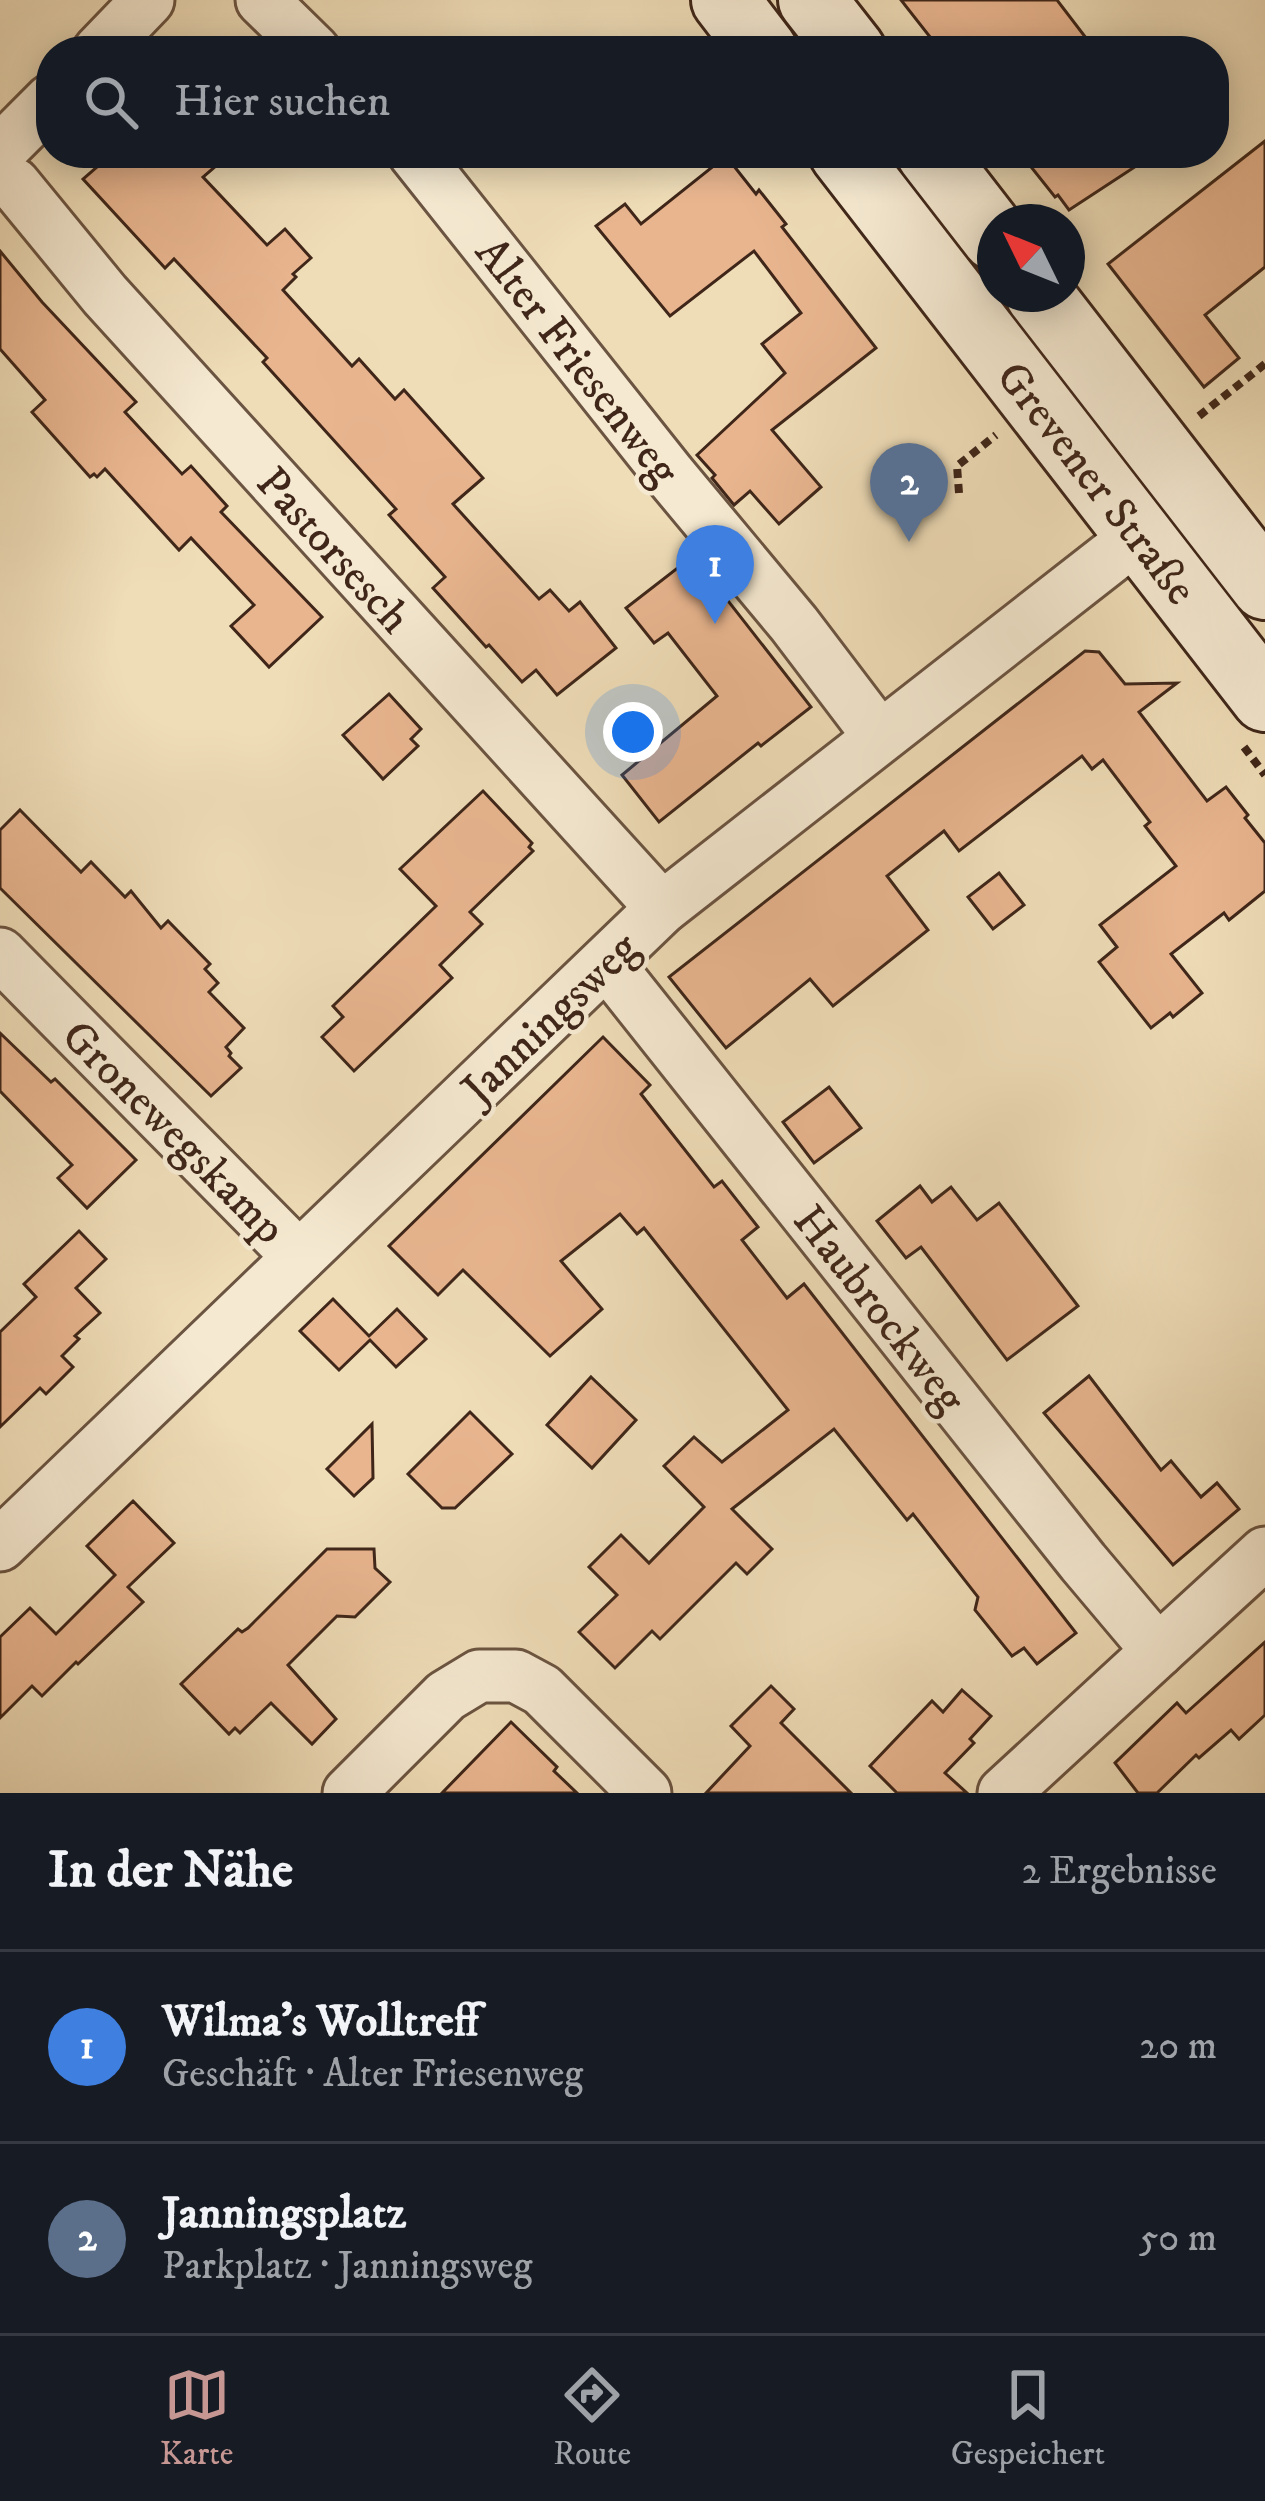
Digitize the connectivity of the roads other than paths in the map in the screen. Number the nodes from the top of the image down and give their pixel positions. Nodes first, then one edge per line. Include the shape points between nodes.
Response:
1 (148, 0) edge
2 (262, 0) edge
3 (725, 0) edge
4 (812, 0) edge
5 (113, 36) edge
6 (299, 36) edge
7 (753, 36) edge
8 (840, 36) edge
9 (36, 122) edge
10 (4, 168) edge
11 (426, 168) edge
12 (855, 168) edge
13 (942, 168) edge
14 (977, 214) edge
15 (1053, 312) edge
16 (1138, 535) junction
17 (1265, 586) edge
18 (1265, 698) edge
19 (879, 736) junction
20 (662, 908) junction
21 (0, 954) edge
22 (608, 963) junction
23 (298, 1257) junction
24 (0, 1545) edge
25 (1265, 1553) edge
26 (1158, 1652) junction
27 (350, 1793) edge
28 (645, 1793) edge
29 (1004, 1793) edge

1 - 5 street
2 - 6 street
3 - 7 main road
4 - 8 main road
9 - 10 street
10 - 20 street, Pastorsesch via 105,295
11 - 19 street, Alter Friesenweg
12 - 16 main road, Grevener Straße
13 - 14 main road
15 - 17 main road, Grevener Straße
16 - 18 main road, Grevener Straße
16 - 19 street, Janningsweg
19 - 20 street, Janningsweg
20 - 22 street, Janningsweg
21 - 23 street, Gronewegskamp
22 - 23 street, Janningsweg
22 - 26 street, Haubrockweg
23 - 24 street, Janningsweg
25 - 26 street
26 - 29 street
27 - 28 street via 446,1696 478,1676 516,1676 542,1690

